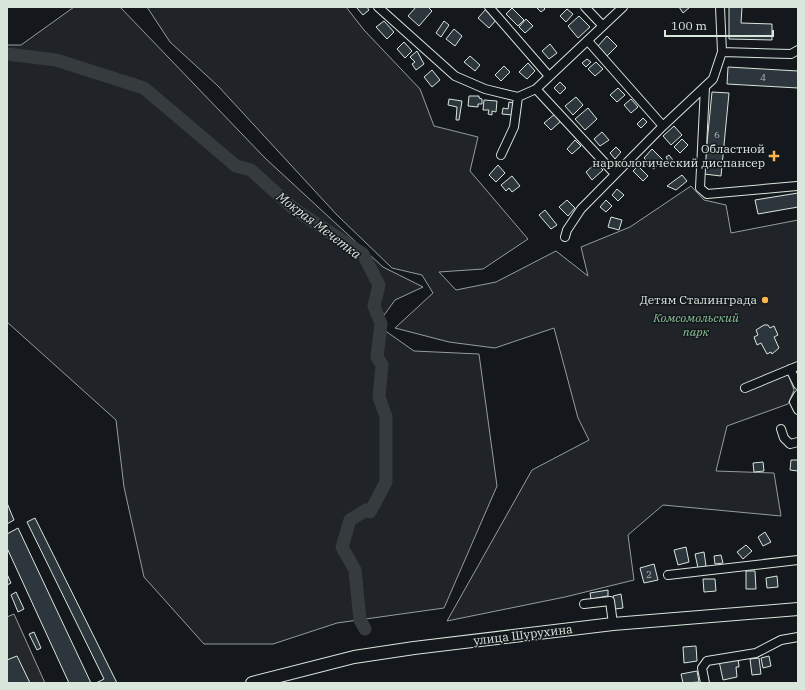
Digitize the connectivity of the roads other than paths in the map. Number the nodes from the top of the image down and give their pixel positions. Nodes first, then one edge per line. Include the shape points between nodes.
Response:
1 (378, 7) edge
2 (489, 7) edge
3 (585, 7) edge
4 (623, 7) edge
5 (720, 7) edge
6 (603, 26) junction
7 (588, 41) junction
8 (798, 50) edge
9 (722, 52) junction
10 (548, 76) junction
11 (705, 87) junction
12 (536, 89) junction
13 (518, 97) junction
14 (663, 126) junction
15 (501, 155) dead end
16 (615, 174) junction
17 (796, 186) dead end
18 (565, 237) dead end
19 (794, 368) edge
20 (798, 385) edge
21 (745, 388) dead end
22 (798, 395) edge
23 (798, 410) edge
24 (781, 430) dead end
25 (798, 444) edge
26 (798, 560) edge
27 (668, 575) dead end
28 (584, 604) dead end
29 (798, 609) edge
30 (613, 624) junction
31 (798, 637) edge
32 (252, 683) edge
33 (705, 683) edge

1 - 13 street via 455,76 485,89
2 - 10 street
3 - 6 street
4 - 6 street
5 - 9 street
6 - 7 street
7 - 10 street
7 - 14 street
8 - 9 street via 791,54
9 - 11 street via 713,79
10 - 12 street
11 - 14 street
11 - 17 street via 700,188 706,194
12 - 13 street
12 - 16 street
13 - 15 street via 514,127
14 - 16 street
16 - 18 street via 581,209
19 - 20 street
19 - 21 street
22 - 23 street via 794,402
24 - 25 street via 790,444
26 - 27 street
28 - 30 street via 610,601
29 - 30 highway, улица Шурухина
30 - 32 highway, улица Шурухина via 354,657
31 - 33 street via 781,640 756,653 707,661 702,668

